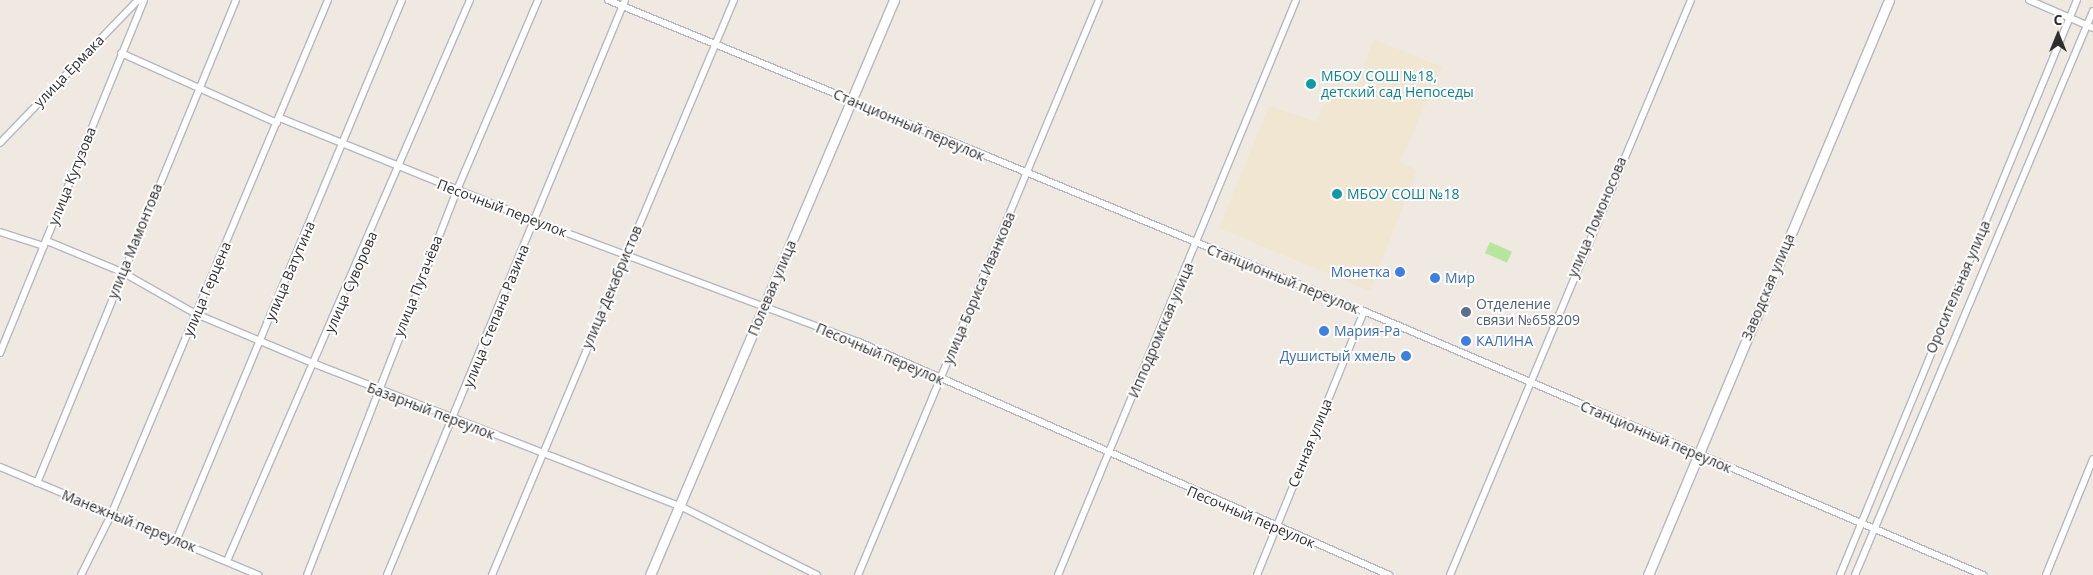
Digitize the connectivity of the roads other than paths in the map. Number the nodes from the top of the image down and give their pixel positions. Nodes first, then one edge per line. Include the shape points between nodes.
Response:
1 (138, 0) edge
2 (144, 0) edge
3 (236, 0) edge
4 (328, 0) edge
5 (402, 0) edge
6 (470, 0) edge
7 (538, 0) edge
8 (608, 0) edge
9 (734, 0) edge
10 (894, 0) edge
11 (1099, 0) edge
12 (1296, 0) edge
13 (1691, 0) edge
14 (1888, 0) edge
15 (2028, 0) edge
16 (2077, 0) edge
17 (624, 3) edge
18 (2093, 11) edge
19 (2069, 18) junction
20 (2090, 27) edge
21 (716, 41) junction
22 (120, 53) junction
23 (198, 84) junction
24 (852, 100) junction
25 (278, 120) junction
26 (0, 143) edge
27 (344, 144) junction
28 (401, 167) junction
29 (1026, 175) junction
30 (457, 190) junction
31 (535, 221) junction
32 (0, 232) edge
33 (45, 243) junction
34 (1196, 244) junction
35 (625, 255) junction
36 (122, 272) junction
37 (764, 308) junction
38 (1364, 311) junction
39 (196, 314) junction
40 (260, 341) junction
41 (0, 353) edge
42 (314, 364) junction
43 (940, 380) junction
44 (1527, 383) junction
45 (377, 390) junction
46 (453, 420) junction
47 (542, 454) junction
48 (1697, 455) junction
49 (1108, 456) junction
50 (2093, 459) edge
51 (0, 467) edge
52 (37, 483) junction
53 (680, 506) junction
54 (111, 515) junction
55 (1860, 523) junction
56 (1276, 528) junction
57 (1874, 529) junction
58 (176, 541) junction
59 (227, 561) junction
60 (81, 575) edge
61 (258, 575) edge
62 (307, 575) edge
63 (387, 575) edge
64 (492, 575) edge
65 (650, 575) edge
66 (817, 575) edge
67 (858, 575) edge
68 (1058, 575) edge
69 (1257, 575) edge
70 (1389, 575) edge
71 (1450, 575) edge
72 (1648, 575) edge
73 (1840, 575) edge
74 (1855, 575) edge
75 (1983, 575) edge
76 (2046, 575) edge

1 - 26 street, улица Ермака
2 - 22 street, улица Кутузова
3 - 23 street, улица Мамонтова
4 - 25 street, улица Герцена
5 - 27 street, улица Ватутина
6 - 28 street, улица Суворова
7 - 30 street, улица Пугачёва
8 - 17 street, Станционный переулок
9 - 21 street, улица Декабристов
10 - 24 street, Полевая улица
11 - 29 street, улица Бориса Иванкова
12 - 34 street, Ипподромская улица
13 - 44 street, улица Ломоносова
14 - 48 street, Заводская улица
15 - 19 street
16 - 19 street, Оросительная улица
17 - 21 street, Станционный переулок
17 - 31 street, улица Степана Разина
18 - 20 street, Оросительная улица
19 - 20 street
19 - 55 street, Оросительная улица
20 - 57 street, Оросительная улица
21 - 24 street, Станционный переулок
21 - 35 street, улица Декабристов
22 - 23 street, Песочный переулок
22 - 33 street, улица Кутузова
23 - 25 street, Песочный переулок
23 - 36 street, улица Мамонтова
24 - 29 street, Станционный переулок
24 - 37 street, Полевая улица
25 - 27 street, Песочный переулок
25 - 39 street, улица Герцена
27 - 28 street, Песочный переулок
27 - 40 street, улица Ватутина
28 - 30 street, Песочный переулок
28 - 42 street, улица Суворова
29 - 34 street, Станционный переулок
29 - 43 street, улица Бориса Иванкова
30 - 31 street, Песочный переулок
30 - 45 street, улица Пугачёва
31 - 35 street, Песочный переулок
31 - 46 street, улица Степана Разина
32 - 33 street, Базарный переулок
33 - 36 street, Базарный переулок
33 - 41 street, улица Кутузова
34 - 38 street, Станционный переулок
34 - 49 street, Ипподромская улица
35 - 37 street, Песочный переулок
35 - 47 street, улица Декабристов
36 - 39 street, Базарный переулок
36 - 52 street, улица Мамонтова
37 - 43 street, Песочный переулок via 859,342
37 - 53 street, Полевая улица
38 - 44 street, Станционный переулок
38 - 56 street, Сенная улица
39 - 40 street, Базарный переулок
39 - 54 street, улица Герцена
40 - 42 street, Базарный переулок
40 - 58 street, улица Ватутина
42 - 45 street, Базарный переулок
42 - 59 street, улица Суворова
43 - 49 street, Песочный переулок
43 - 67 street, улица Бориса Иванкова
44 - 48 street, Станционный переулок
44 - 71 street, улица Ломоносова
45 - 46 street, Базарный переулок
45 - 62 street, улица Пугачёва
46 - 47 street, Базарный переулок
46 - 63 street, улица Степана Разина
47 - 53 street, Базарный переулок
47 - 64 street, улица Декабристов
48 - 55 street, Станционный переулок
48 - 72 street, Заводская улица
49 - 56 street, Песочный переулок
49 - 68 street, Ипподромская улица
50 - 76 street
51 - 52 street, Манежный переулок
52 - 54 street, Манежный переулок
53 - 65 street, Полевая улица
53 - 66 street, Базарный переулок
54 - 58 street, Манежный переулок
54 - 60 street, улица Герцена
55 - 57 street, Станционный переулок
55 - 73 street, Оросительная улица
56 - 69 street, Сенная улица
56 - 70 street, Песочный переулок
57 - 74 street, Оросительная улица
57 - 75 street, Станционный переулок
58 - 59 street, Манежный переулок
59 - 61 street, Манежный переулок

